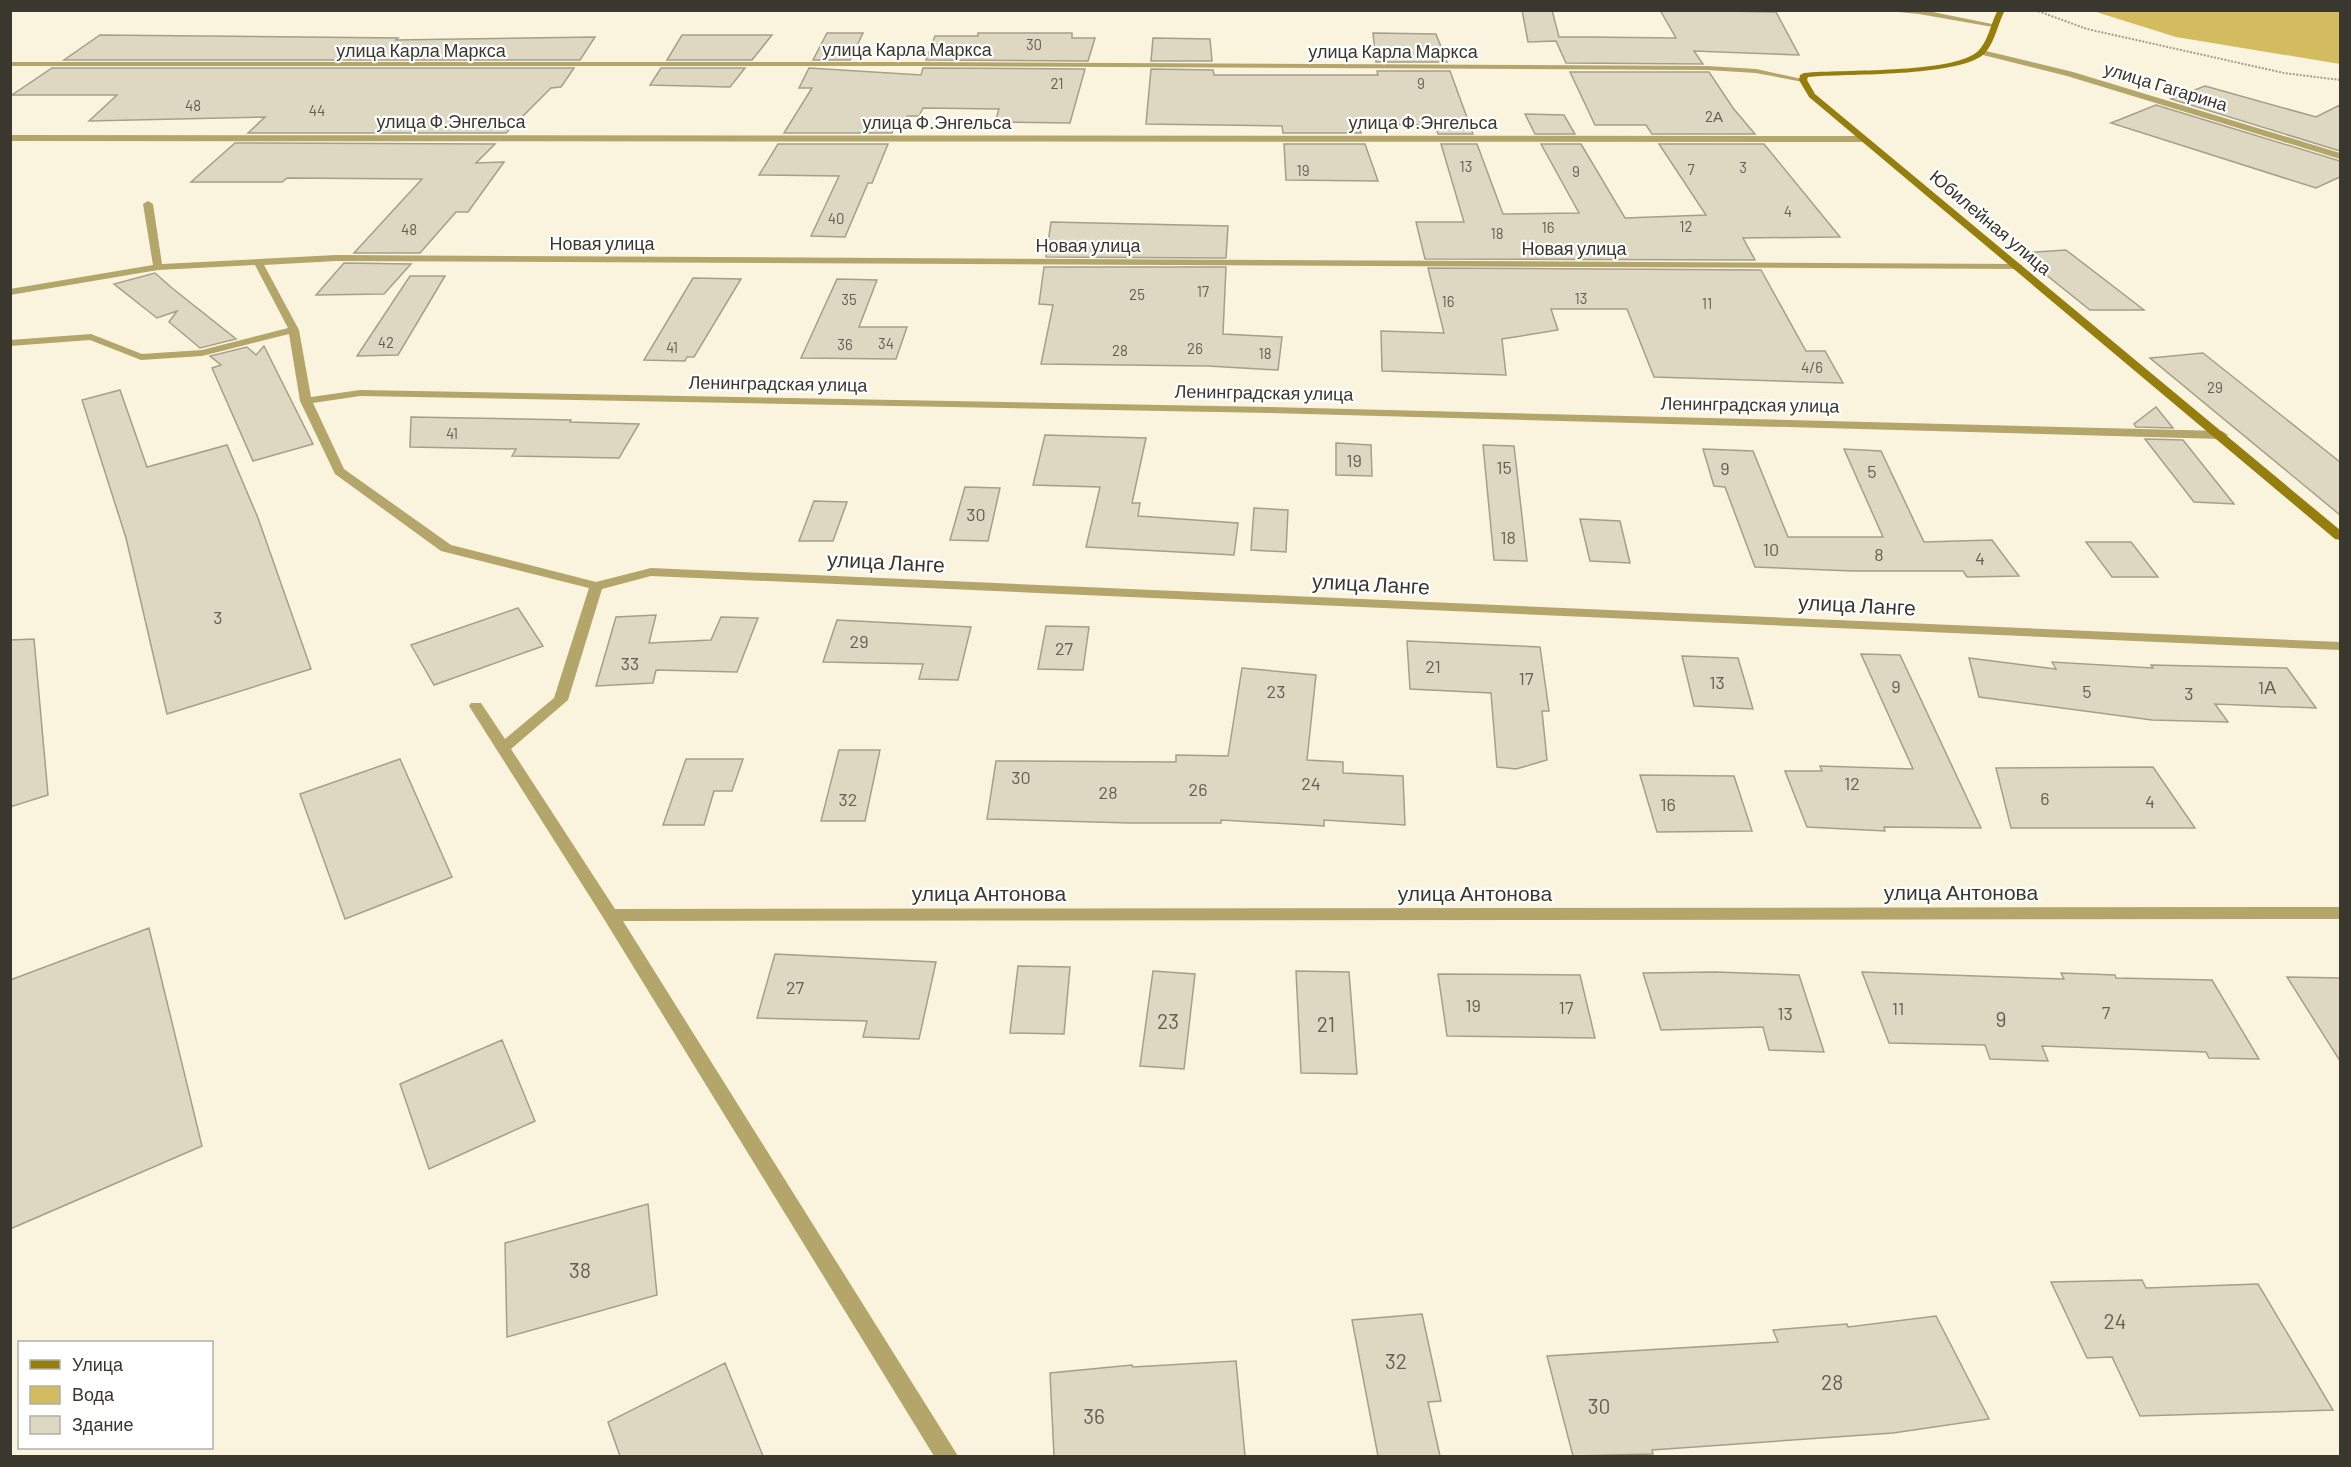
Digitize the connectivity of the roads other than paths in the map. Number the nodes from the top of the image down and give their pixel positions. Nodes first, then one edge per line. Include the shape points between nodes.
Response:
1 (1880, 10) edge
2 (2002, 10) edge
3 (1993, 25) junction
4 (1982, 52) junction
5 (10, 64) edge
6 (1803, 80) junction
7 (10, 138) edge
8 (1864, 139) junction
9 (2340, 156) edge
10 (148, 204) dead end
11 (258, 262) junction
12 (158, 267) junction
13 (2019, 267) junction
14 (10, 292) edge
15 (294, 330) junction
16 (10, 343) edge
17 (306, 401) junction
18 (2222, 435) junction
19 (2340, 536) edge
20 (596, 586) junction
21 (2340, 646) edge
22 (476, 706) dead end
23 (503, 748) junction
24 (2340, 913) edge
25 (610, 915) junction
26 (946, 1456) edge

1 - 3 street via 1919,12
2 - 3 street
3 - 4 street
4 - 6 street via 1951,66 1830,71 1804,75
4 - 9 street, улица Гагарина via 2070,74
5 - 6 street, улица Карла Маркса via 1707,68 1756,71
6 - 8 street, Юбилейная улица via 1812,95
7 - 8 street, улица Ф.Энгельса
8 - 13 street, Юбилейная улица
10 - 12 street
11 - 12 street, Новая улица
11 - 13 street, Новая улица via 336,258
11 - 15 street
12 - 14 street, Новая улица
13 - 18 street, Юбилейная улица
15 - 16 street via 202,353 141,357 91,337
15 - 17 street
17 - 18 street, Ленинградская улица via 372,393 1269,410
17 - 20 street via 339,471 446,548
18 - 19 street, Юбилейная улица
20 - 21 street, улица Ланге via 651,572
20 - 23 street via 561,700
22 - 23 street
23 - 25 street
24 - 25 street, улица Антонова
25 - 26 street

